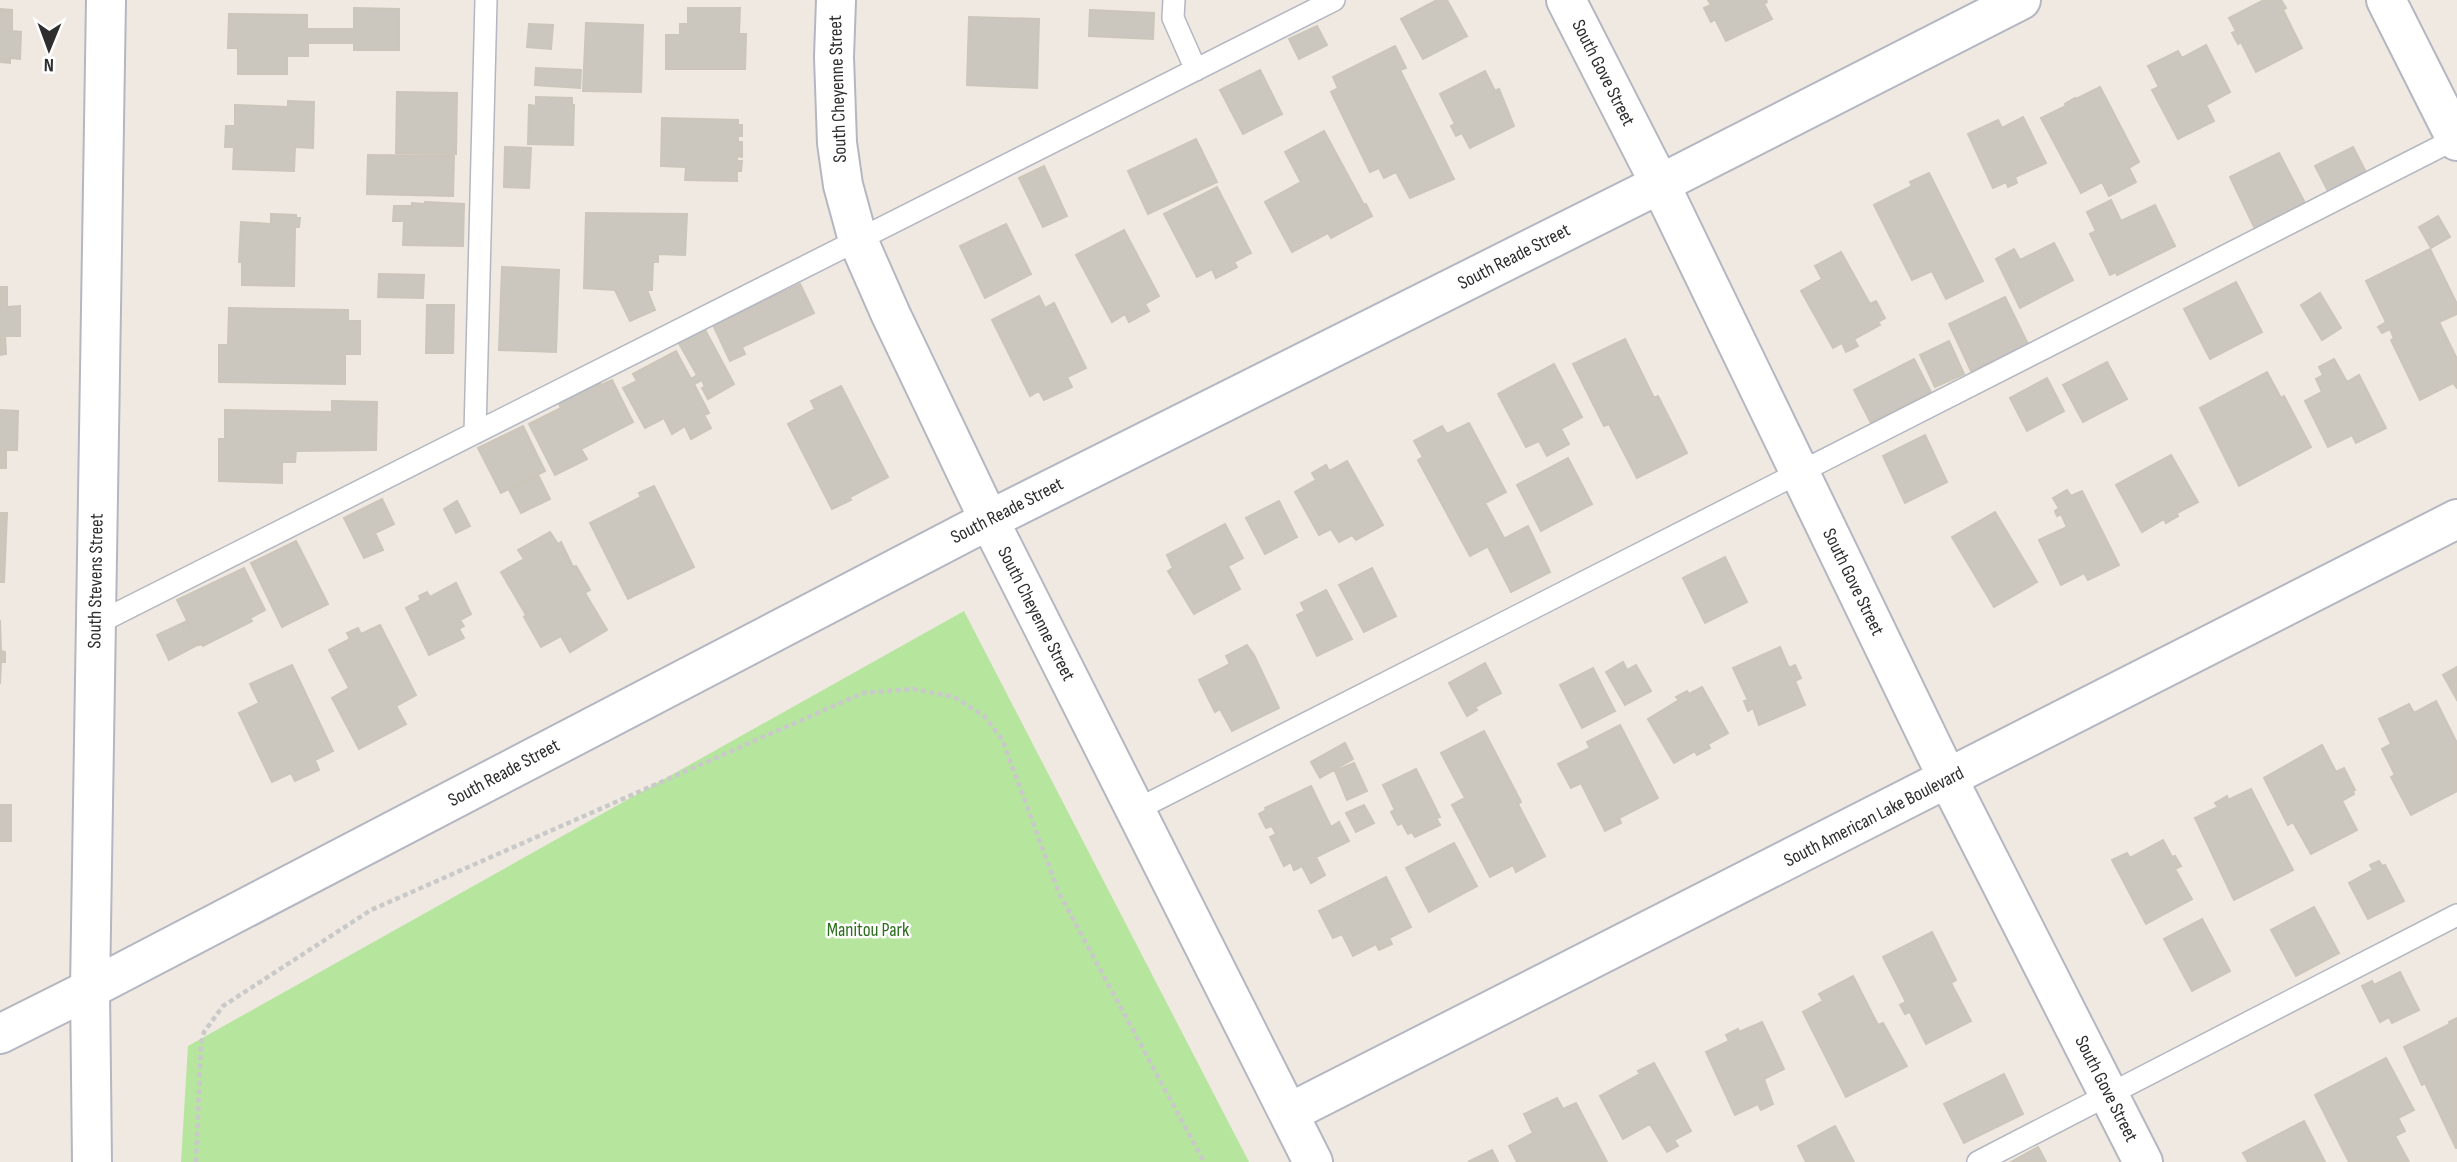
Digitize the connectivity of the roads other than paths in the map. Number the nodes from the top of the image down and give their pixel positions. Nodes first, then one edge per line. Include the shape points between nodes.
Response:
1 (106, 0) edge
2 (486, 0) edge
3 (836, 0) edge
4 (1174, 0) edge
5 (1334, 0) edge
6 (1566, 0) edge
7 (2021, 0) edge
8 (2386, 0) edge
9 (1196, 70) junction
10 (2457, 140) edge
11 (1660, 184) junction
12 (858, 240) junction
13 (475, 433) junction
14 (1799, 472) junction
15 (2457, 519) edge
16 (989, 520) junction
17 (96, 624) junction
18 (1948, 779) junction
19 (1136, 810) junction
20 (2457, 915) edge
21 (90, 989) junction
22 (0, 1034) edge
23 (2109, 1094) junction
24 (1289, 1113) junction
25 (92, 1162) edge
26 (1313, 1162) edge
27 (1978, 1162) edge
28 (2143, 1162) edge

1 - 17 street, South Stevens Street
2 - 13 lane
3 - 12 street, South Cheyenne Street via 837,143
4 - 9 lane via 1173,18
5 - 9 lane
6 - 11 street, South Gove Street
7 - 11 street, South Reade Street
8 - 10 street
9 - 12 lane
10 - 14 lane
11 - 14 street, South Gove Street
11 - 16 street, South Reade Street
12 - 13 lane
12 - 16 street, South Cheyenne Street
13 - 17 lane
14 - 18 street, South Gove Street
14 - 19 lane
15 - 18 street, South American Lake Boulevard
16 - 19 street, South Cheyenne Street
16 - 21 street, South Reade Street
17 - 21 street, South Stevens Street
18 - 23 street, South Gove Street
18 - 24 street, South American Lake Boulevard
19 - 24 street, South Cheyenne Street
20 - 23 lane
21 - 22 street, South Reade Street
21 - 25 street, South Stevens Street
23 - 27 lane
23 - 28 street, South Gove Street
24 - 26 street, South Cheyenne Street

